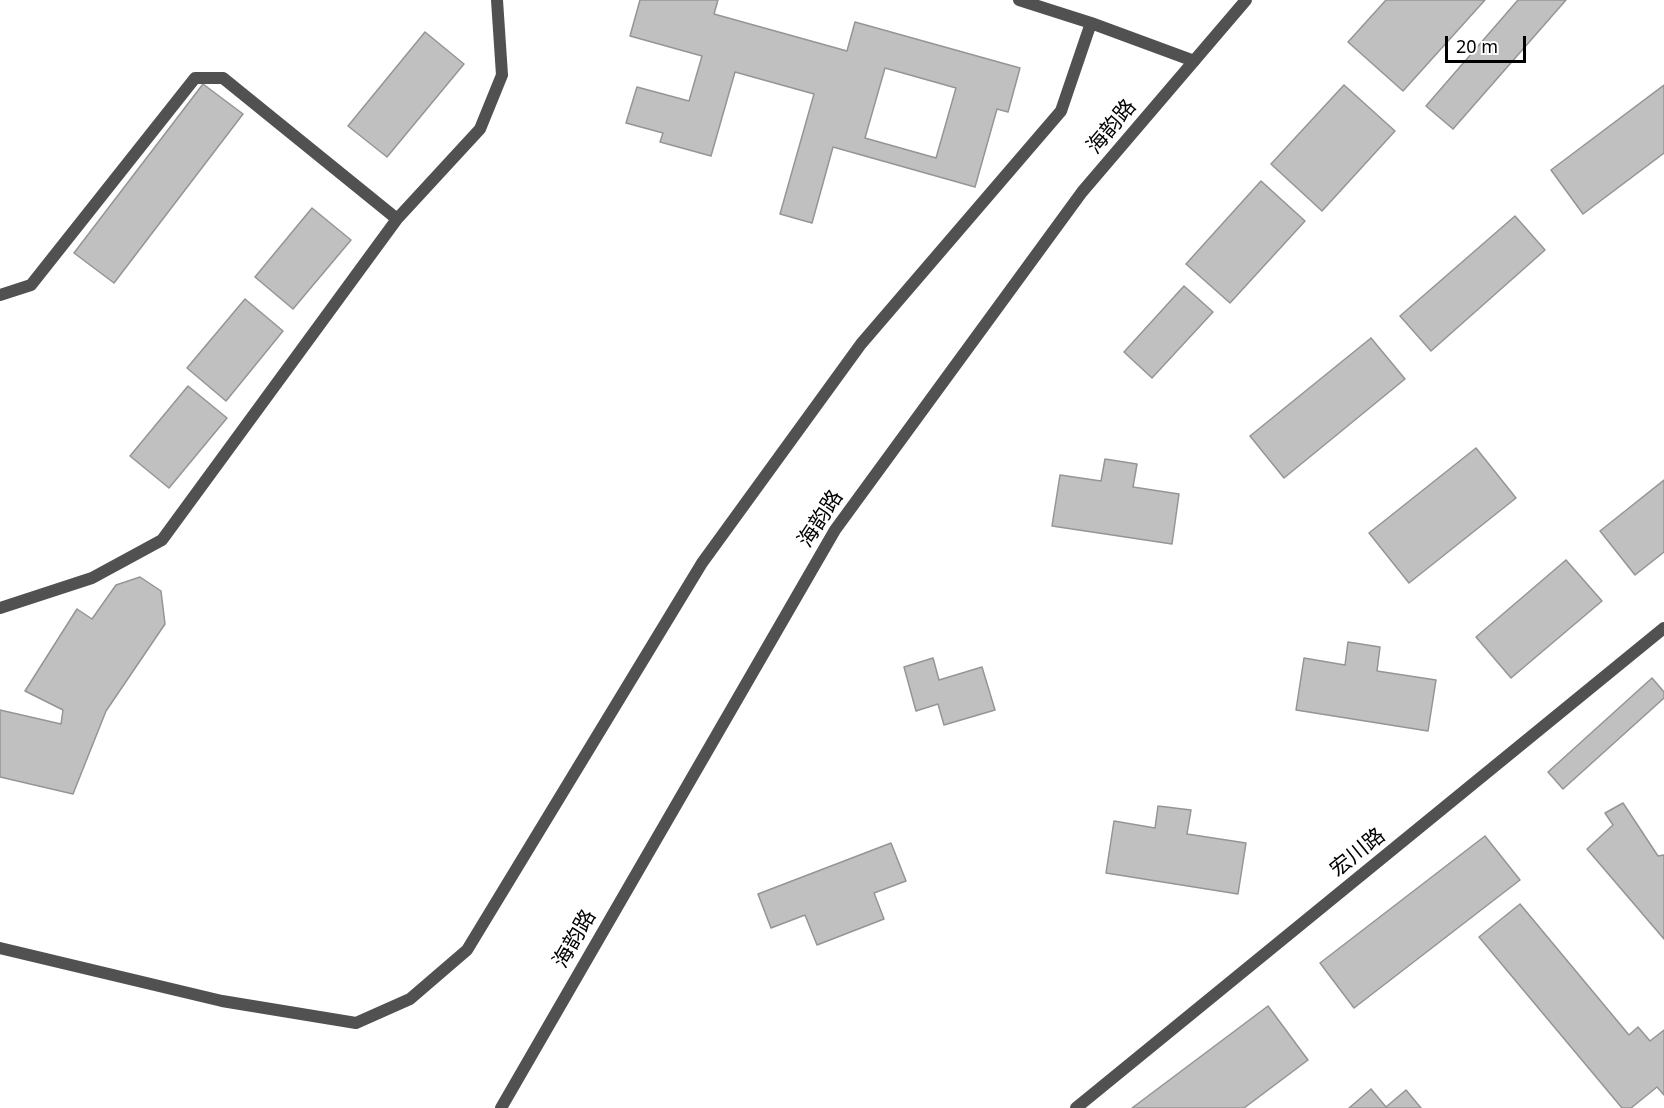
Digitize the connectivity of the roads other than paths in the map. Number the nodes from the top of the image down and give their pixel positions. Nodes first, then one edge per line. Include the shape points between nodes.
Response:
1 (497, 0) edge
2 (1019, 0) edge
3 (1246, 0) edge
4 (1091, 23) junction
5 (1194, 61) junction
6 (397, 219) junction
7 (0, 295) edge
8 (0, 609) edge
9 (1664, 628) edge
10 (0, 948) edge
11 (501, 1108) edge
12 (1076, 1108) edge

1 - 6 street via 502,75 480,129
2 - 4 street
3 - 5 street, 海韵路
4 - 5 street
4 - 10 street via 1061,111 854,353 702,563 467,950 410,999 356,1023 222,1001
5 - 11 street, 海韵路 via 1082,192 835,530
6 - 7 street via 223,78 195,78 31,285
6 - 8 street via 162,540 92,578
9 - 12 street, 宏川路

